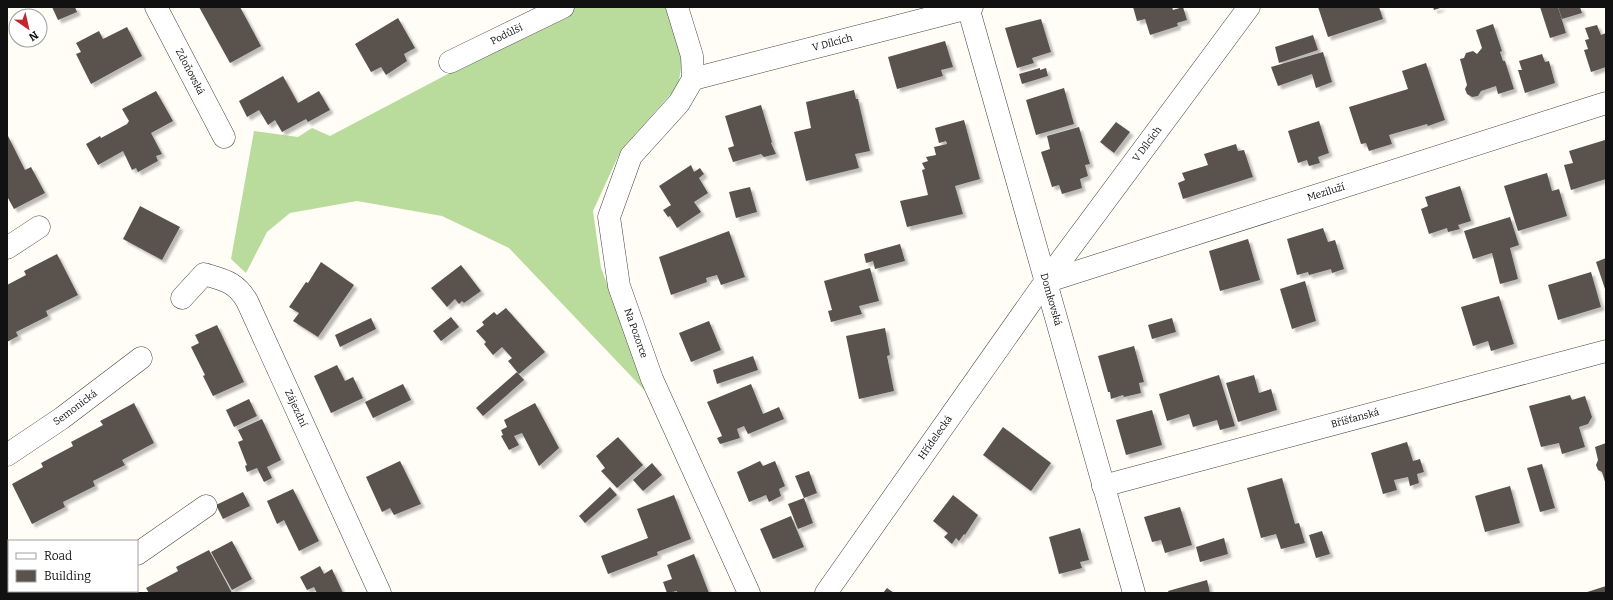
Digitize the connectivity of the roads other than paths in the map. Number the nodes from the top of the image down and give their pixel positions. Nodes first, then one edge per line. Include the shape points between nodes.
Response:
1 (156, 7) edge
2 (563, 7) edge
3 (677, 7) edge
4 (969, 7) edge
5 (1249, 7) edge
6 (450, 62) dead end
7 (693, 79) junction
8 (1606, 103) edge
9 (224, 137) dead end
10 (40, 227) dead end
11 (7, 248) edge
12 (1046, 282) junction
13 (182, 298) dead end
14 (1606, 351) edge
15 (142, 358) dead end
16 (7, 455) edge
17 (1103, 486) junction
18 (206, 506) dead end
19 (138, 553) edge
20 (380, 593) edge
21 (749, 593) edge
22 (826, 593) edge
23 (1134, 593) edge

1 - 9 street, Zdoňovská
2 - 6 street, Podůlší
3 - 7 street via 692,56
4 - 7 street, V Dílcích
4 - 12 street, Domkovská
5 - 12 street, V Dílcích
7 - 21 street, Na Pozorce via 679,103 631,156 609,217 619,286 652,379
8 - 12 street, Meziluží
10 - 11 street
12 - 17 street, Domkovská
12 - 22 street, Hřídelecká
13 - 20 street, Zájezdní via 204,274 230,282 242,292
14 - 17 street, Bříšťanská
15 - 16 street, Semonická via 62,418
17 - 23 street, Domkovská
18 - 19 street

